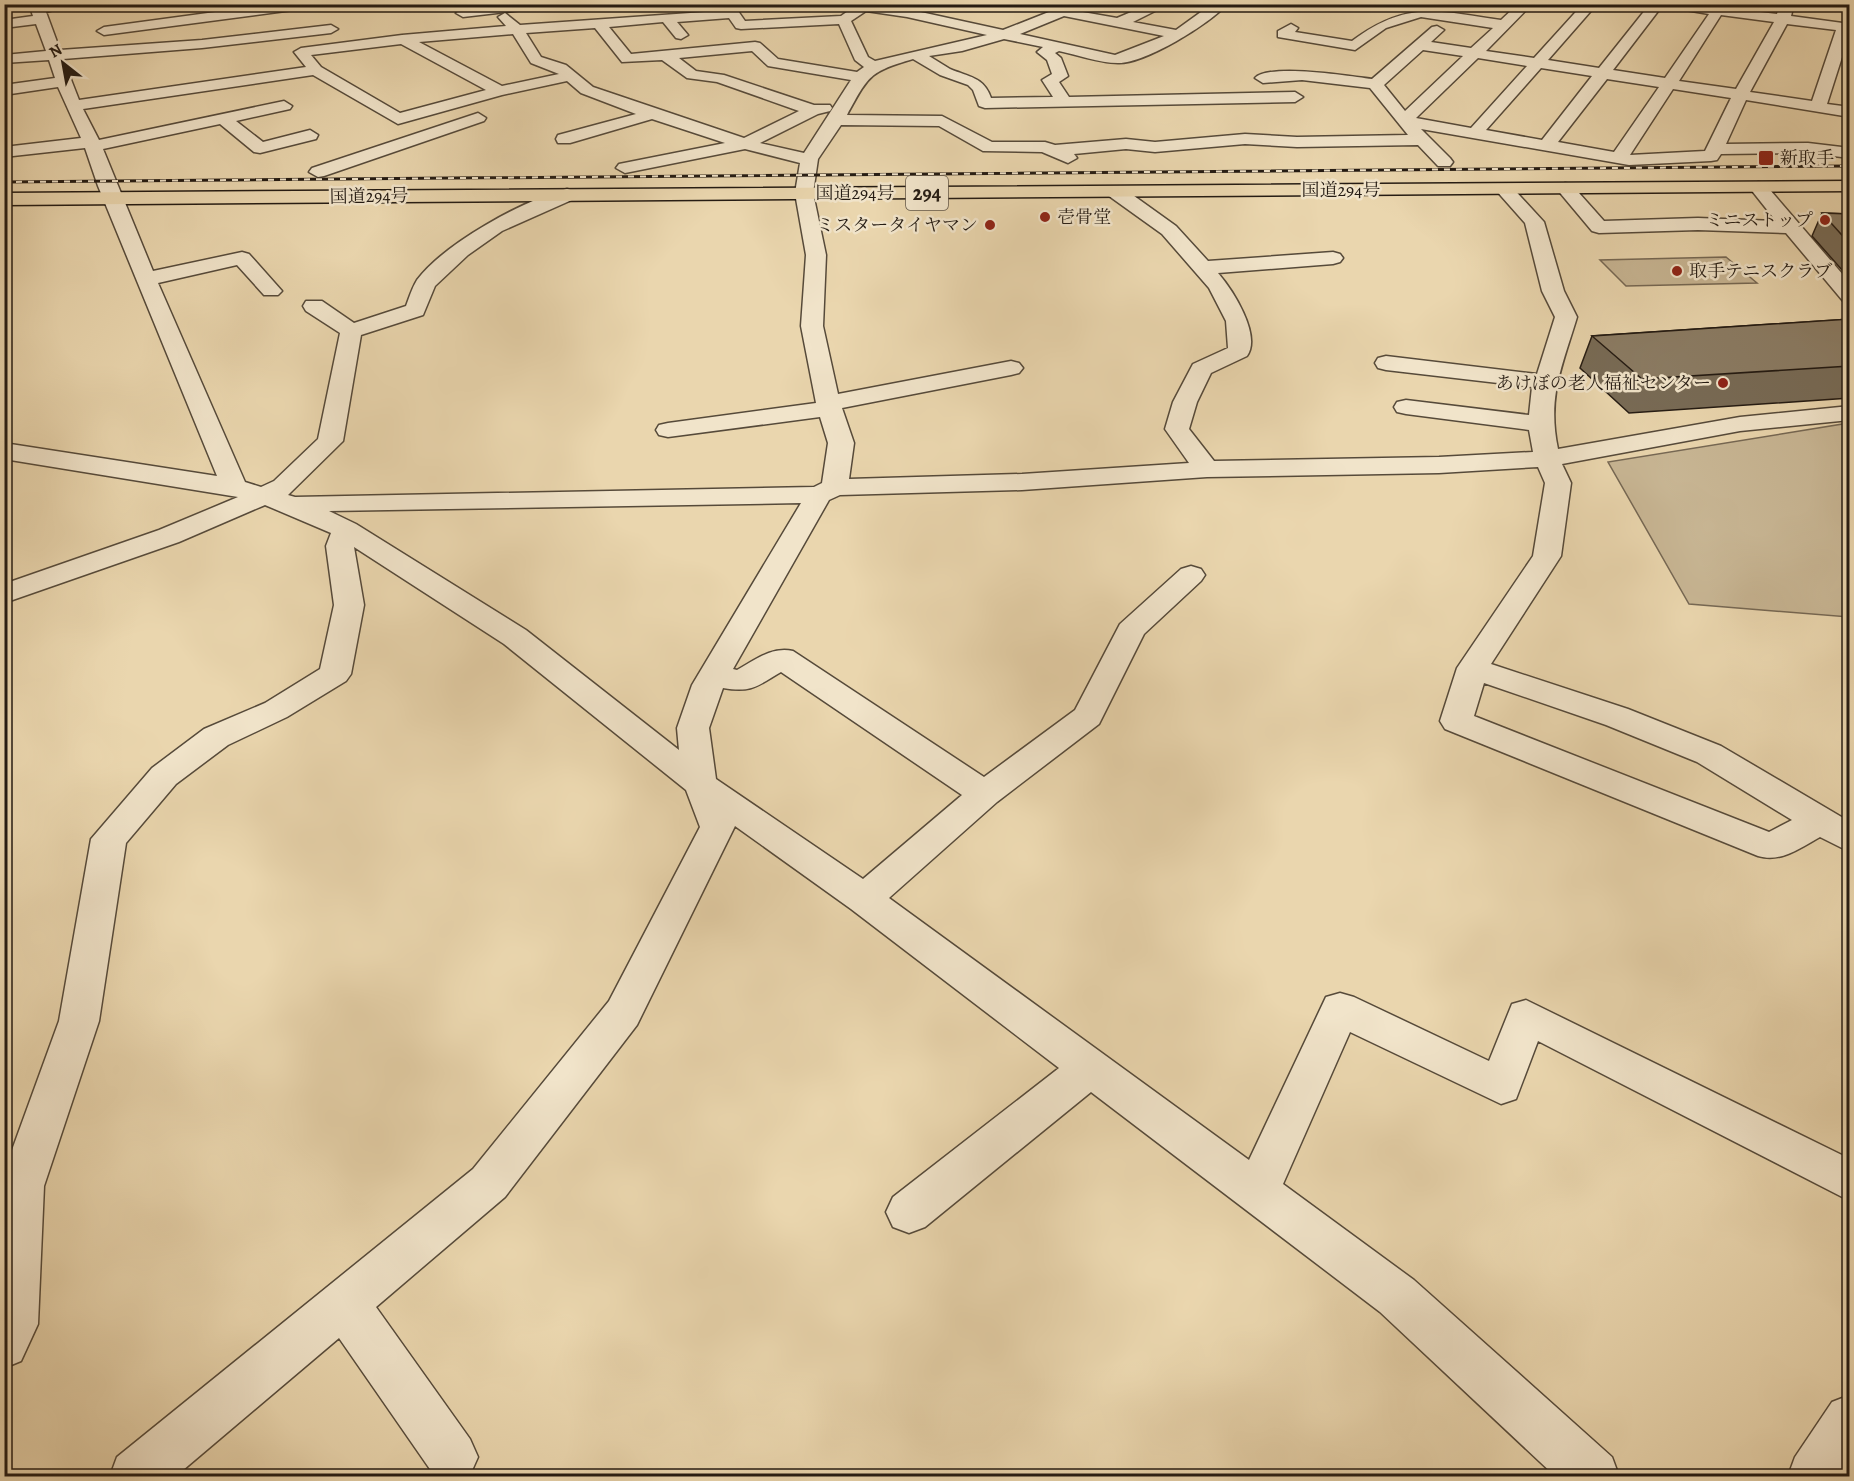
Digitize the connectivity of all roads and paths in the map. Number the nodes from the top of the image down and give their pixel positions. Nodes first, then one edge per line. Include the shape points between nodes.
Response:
1 (72, 4) edge
2 (211, 4) edge
3 (308, 4) edge
4 (540, 4) edge
5 (843, 4) edge
6 (1082, 4) edge
7 (1163, 4) edge
8 (1221, 4) edge
9 (1475, 4) edge
10 (1526, 4) edge
11 (1591, 4) edge
12 (1656, 4) edge
13 (1667, 4) edge
14 (236, 5) edge
15 (868, 6) edge
16 (267, 7) edge
17 (496, 7) edge
18 (1721, 8) edge
19 (4, 9) edge
20 (38, 12) edge
21 (1063, 12) junction
22 (1785, 12) edge
23 (450, 15) dead end
24 (667, 18) junction
25 (1451, 18) junction
26 (844, 20) junction
27 (1118, 23) junction
28 (4, 24) edge
29 (599, 24) junction
30 (1503, 25) junction
31 (344, 27) dead end
32 (1291, 28) dead end
33 (1847, 28) edge
34 (518, 31) junction
35 (84, 33) dead end
36 (1006, 33) junction
37 (1179, 35) junction
38 (402, 39) junction
39 (1355, 45) junction
40 (1421, 45) junction
41 (1059, 46) junction
42 (701, 51) junction
43 (1476, 53) junction
44 (915, 54) junction
45 (665, 55) junction
46 (55, 57) junction
47 (4, 59) edge
48 (1538, 63) junction
49 (874, 66) junction
50 (316, 70) junction
51 (1602, 72) junction
52 (571, 76) junction
53 (860, 77) junction
54 (1263, 78) dead end
55 (65, 81) junction
56 (1671, 83) junction
57 (1376, 84) junction
58 (1309, 85) junction
59 (4, 90) edge
60 (587, 90) junction
61 (500, 91) junction
62 (1741, 94) junction
63 (566, 95) dead end
64 (1063, 100) junction
65 (845, 104) junction
66 (73, 106) junction
67 (284, 106) dead end
68 (1818, 106) junction
69 (813, 110) junction
70 (1850, 112) edge
71 (492, 113) dead end
72 (652, 114) junction
73 (223, 119) junction
74 (836, 120) junction
75 (1404, 121) junction
76 (1724, 129) junction
77 (1474, 134) junction
78 (310, 135) dead end
79 (564, 140) dead end
80 (1425, 140) junction
81 (92, 144) junction
82 (745, 144) junction
83 (1546, 146) junction
84 (1808, 148) junction
85 (1714, 149) junction
86 (1050, 150) junction
87 (4, 152) edge
88 (1850, 153) edge
89 (1619, 158) junction
90 (809, 159) junction
91 (1444, 162) dead end
92 (1084, 165) dead end
93 (625, 168) dead end
94 (318, 172) dead end
95 (1850, 186) edge
96 (1758, 187) junction
97 (1503, 188) junction
98 (1565, 188) junction
99 (1116, 192) junction
100 (804, 193) junction
101 (567, 195) junction
102 (4, 199) edge
103 (113, 199) junction
104 (1792, 227) junction
105 (1334, 258) dead end
106 (1202, 268) junction
107 (147, 279) junction
108 (271, 291) dead end
109 (1850, 297) edge
110 (314, 306) dead end
111 (351, 331) junction
112 (1386, 363) dead end
113 (1011, 368) dead end
114 (1546, 382) junction
115 (829, 406) junction
116 (1406, 407) dead end
117 (1850, 413) edge
118 (1541, 424) junction
119 (669, 429) dead end
120 (4, 451) edge
121 (1547, 459) junction
122 (1207, 469) junction
123 (827, 491) junction
124 (262, 496) junction
125 (346, 530) junction
126 (1191, 575) dead end
127 (4, 594) edge
128 (1473, 668) junction
129 (714, 676) junction
130 (700, 784) junction
131 (985, 794) junction
132 (1821, 821) junction
133 (1850, 839) edge
134 (864, 899) junction
135 (1090, 1068) junction
136 (1850, 1181) edge
137 (1257, 1192) junction
138 (909, 1212) dead end
139 (344, 1303) junction
140 (4, 1344) edge
141 (1850, 1420) edge
142 (452, 1457) dead end
143 (136, 1476) edge
144 (1593, 1476) edge
145 (1814, 1476) edge

1 - 20 street
2 - 14 street
3 - 16 street
4 - 17 street
5 - 15 street
6 - 21 street
7 - 27 street
8 - 37 street
9 - 25 street
10 - 30 street
11 - 48 street
12 - 51 street
13 - 18 street
15 - 26 street
15 - 36 street
16 - 35 street
17 - 23 street
17 - 34 street
18 - 22 street
18 - 56 street
19 - 20 street
20 - 28 street
20 - 46 street via 55,37
21 - 27 street
21 - 36 street
22 - 33 street
22 - 62 street
24 - 26 street via 733,14 741,25
24 - 29 street
24 - 42 street via 674,29
25 - 30 street
25 - 39 street via 1420,13 1381,25
25 - 40 street
26 - 49 street via 862,60
27 - 37 street
29 - 34 street
29 - 45 street via 627,59
30 - 43 street
31 - 46 street
32 - 39 street via 1283,34
33 - 68 street
34 - 38 street
34 - 52 street via 536,60 561,68
36 - 41 street
36 - 44 street via 962,47
37 - 41 street via 1122,59
38 - 50 street via 301,52
38 - 61 street
39 - 58 street
40 - 43 street
40 - 57 street
41 - 64 street via 1044,52 1054,58 1060,76 1050,80
42 - 45 street
42 - 53 street via 755,46 773,63
43 - 48 street
43 - 75 street
44 - 49 street
44 - 64 street via 945,72 973,82 980,88 985,103
45 - 69 street via 692,75 719,78
46 - 47 street
46 - 55 street
48 - 51 street
48 - 77 street
49 - 53 street
50 - 61 street via 398,118
50 - 66 street
51 - 56 street
51 - 83 street
52 - 60 street
52 - 61 street
53 - 65 street
54 - 58 street
55 - 59 street
55 - 66 street
56 - 62 street
56 - 89 street
57 - 58 street
57 - 75 street
58 - 64 street
60 - 63 street
60 - 72 street
62 - 68 street
62 - 76 street
65 - 69 street
65 - 74 street
66 - 81 street
67 - 73 street
68 - 70 street
69 - 82 street
71 - 94 street
72 - 79 street
72 - 82 street
73 - 78 street via 260,148
73 - 81 street
74 - 86 street via 942,121 989,147
74 - 90 street
75 - 77 street
75 - 80 street
76 - 84 street
76 - 85 street
77 - 83 street
80 - 86 street via 1245,139
80 - 91 street
81 - 87 street
81 - 103 street
82 - 90 street
82 - 93 street
83 - 89 street
84 - 85 street
84 - 88 street
85 - 89 street via 1711,156
86 - 92 street
90 - 100 street
95 - 96 highway, 国道294号 / 294
96 - 98 highway, 国道294号 / 294
96 - 104 street
97 - 98 highway, 国道294号 / 294
97 - 99 highway, 国道294号 / 294
97 - 114 street via 1534,222 1553,291 1566,317
98 - 104 street via 1599,227
99 - 100 highway, 国道294号 / 294
99 - 106 street via 1169,230
100 - 101 highway, 国道294号 / 294
100 - 115 street via 816,255 812,326
101 - 103 highway, 国道294号 / 294
101 - 111 street via 495,227 461,251 426,283 415,310
102 - 103 highway, 国道294号 / 294
103 - 107 street
104 - 109 street
105 - 106 street
106 - 122 street via 1218,286 1237,321 1239,351 1201,369 1177,429
107 - 108 street via 242,258
107 - 124 street
110 - 111 street
111 - 124 street via 330,441 283,487
112 - 114 street
113 - 115 street
114 - 118 street
115 - 119 street
115 - 123 street via 841,443
116 - 118 street
117 - 121 street via 1740,424
118 - 121 street
120 - 124 street
121 - 122 street
121 - 128 street via 1558,483 1547,556
122 - 123 street
123 - 124 street
123 - 129 street
124 - 125 street
124 - 127 street via 169,536
125 - 130 street via 515,637
125 - 140 street via 340,546 349,605 335,674 276,710 208,744 164,776 109,839 79,1022 21,1186 14,1324
126 - 131 street via 1131,630 1088,716
128 - 132 street via 1617,717 1709,754
128 - 132 street via 1456,721 1771,847
129 - 130 street via 693,728
129 - 131 street via 742,681 782,658
130 - 134 street
130 - 139 street via 718,827 623,1013 489,1183
131 - 134 street
132 - 133 street
134 - 135 street
135 - 137 street
135 - 138 street
136 - 137 street via 1526,1016 1501,1086 1340,1009
137 - 144 street via 1397,1296
139 - 142 street
139 - 143 street
141 - 145 street

